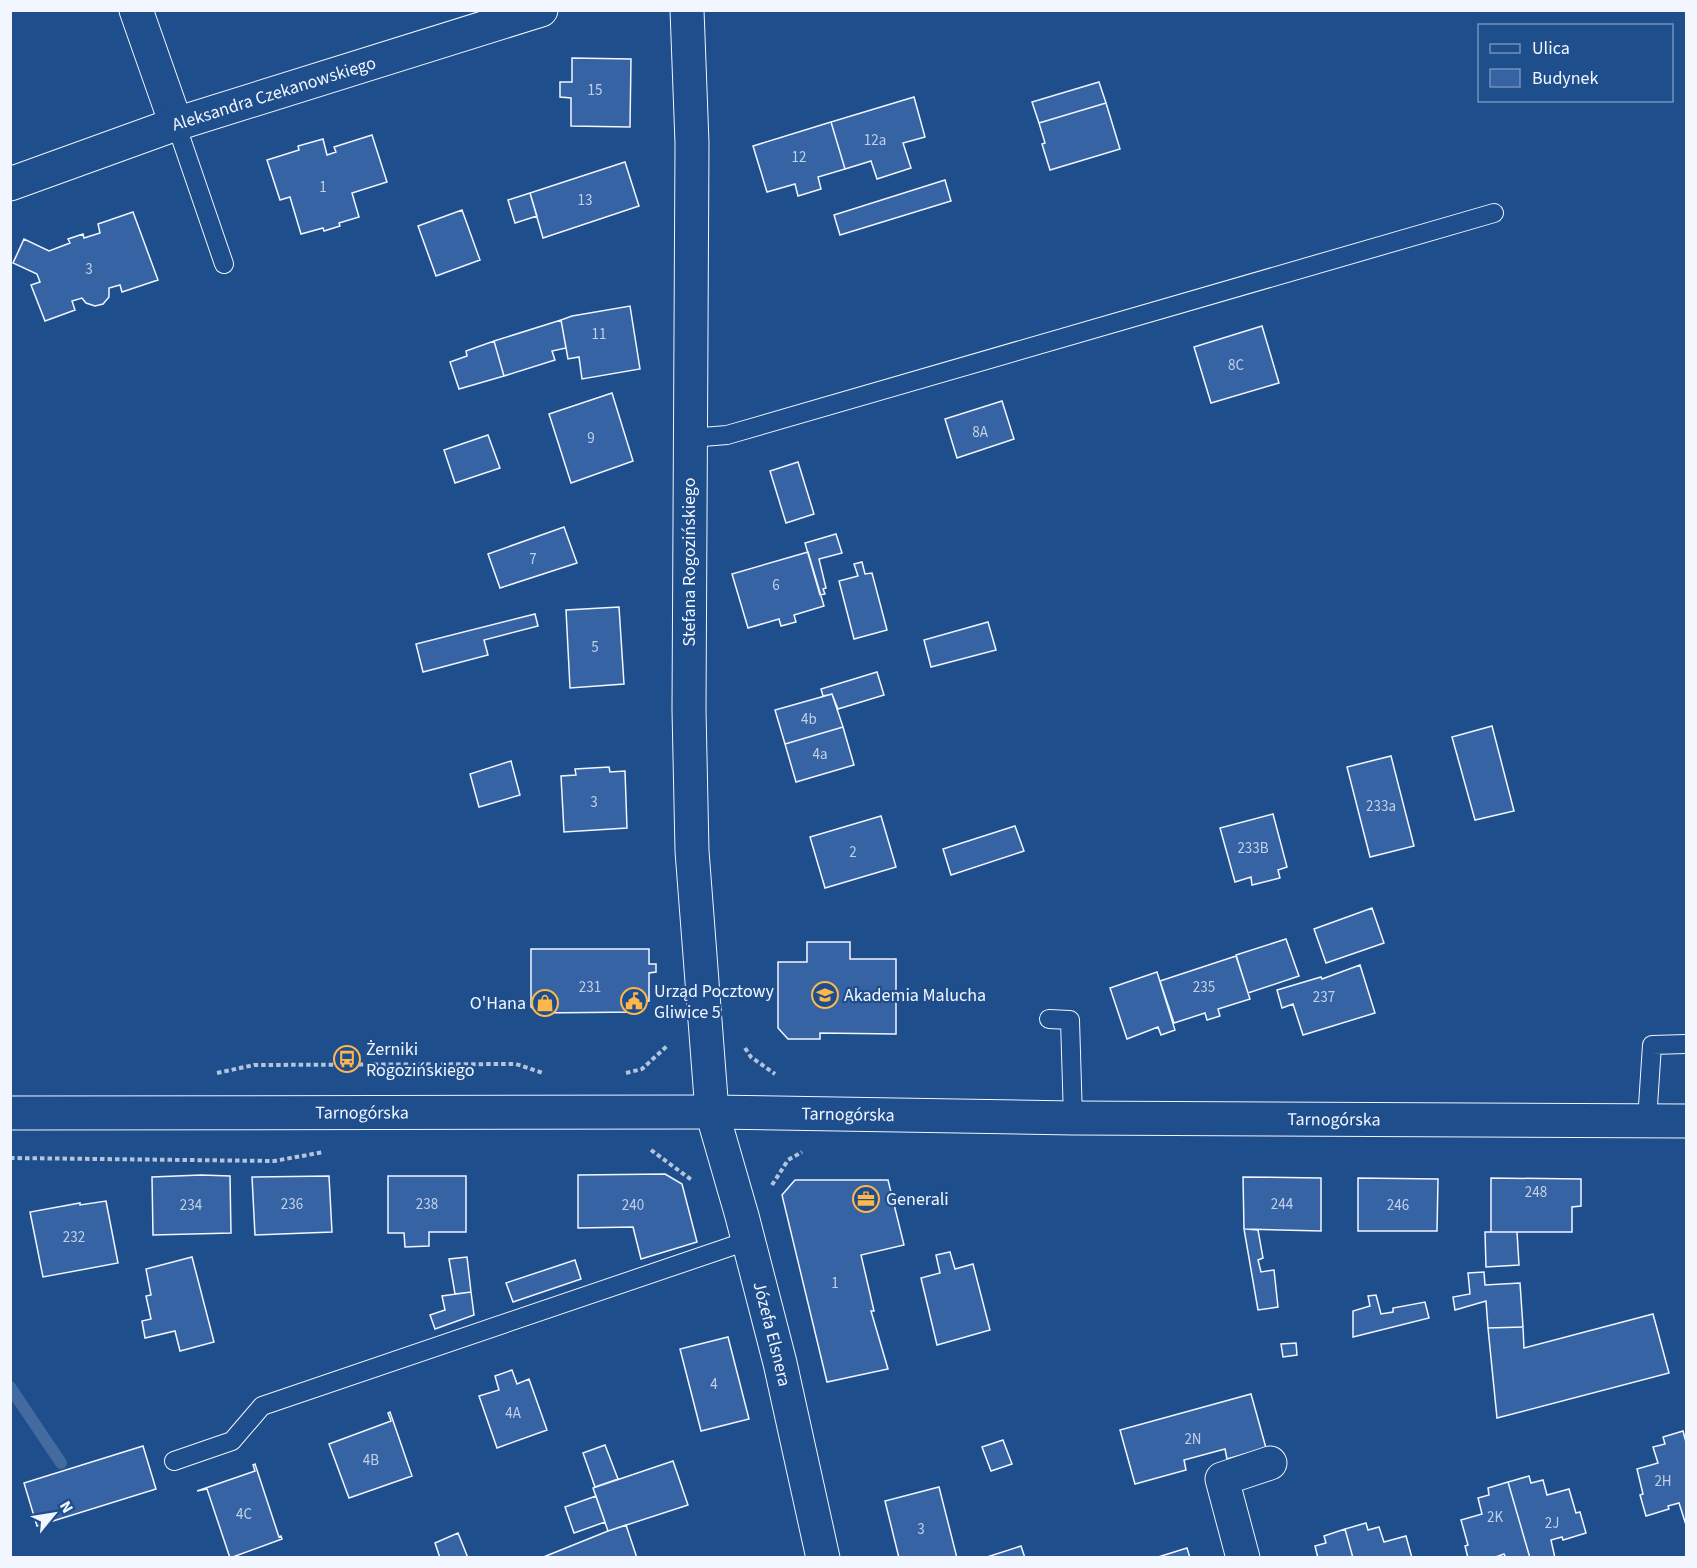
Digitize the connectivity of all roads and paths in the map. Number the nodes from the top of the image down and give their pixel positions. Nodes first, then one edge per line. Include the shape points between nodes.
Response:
1 (136, 10) edge
2 (541, 10) edge
3 (687, 10) edge
4 (176, 124) junction
5 (10, 184) edge
6 (1494, 213) dead end
7 (224, 264) dead end
8 (690, 438) junction
9 (1049, 1019) dead end
10 (1686, 1044) edge
11 (642, 1069) dead end
12 (210, 1075) dead end
13 (549, 1075) dead end
14 (615, 1076) dead end
15 (712, 1112) junction
16 (10, 1113) edge
17 (1073, 1118) junction
18 (1647, 1120) junction
19 (1686, 1121) edge
20 (747, 1241) junction
21 (174, 1461) dead end
22 (1270, 1464) dead end
23 (824, 1557) edge
24 (1243, 1557) edge

1 - 4 street
2 - 4 street, Aleksandra Czekanowskiego
3 - 8 street, Stefana Rogozińskiego via 692,143
4 - 5 street, Aleksandra Czekanowskiego
4 - 7 lane
6 - 8 lane via 727,435
8 - 15 street, Stefana Rogozińskiego via 692,851
9 - 17 lane via 1070,1020
10 - 18 lane via 1652,1045
11 - 14 path
12 - 13 path via 254,1065 516,1064
15 - 16 street, Tarnogórska
15 - 17 street, Tarnogórska
15 - 20 street, Józefa Elsnera
17 - 18 street, Tarnogórska
18 - 19 street, Tarnogórska
20 - 21 lane via 262,1406 232,1441
20 - 23 street, Józefa Elsnera via 780,1363
22 - 24 street via 1222,1479

